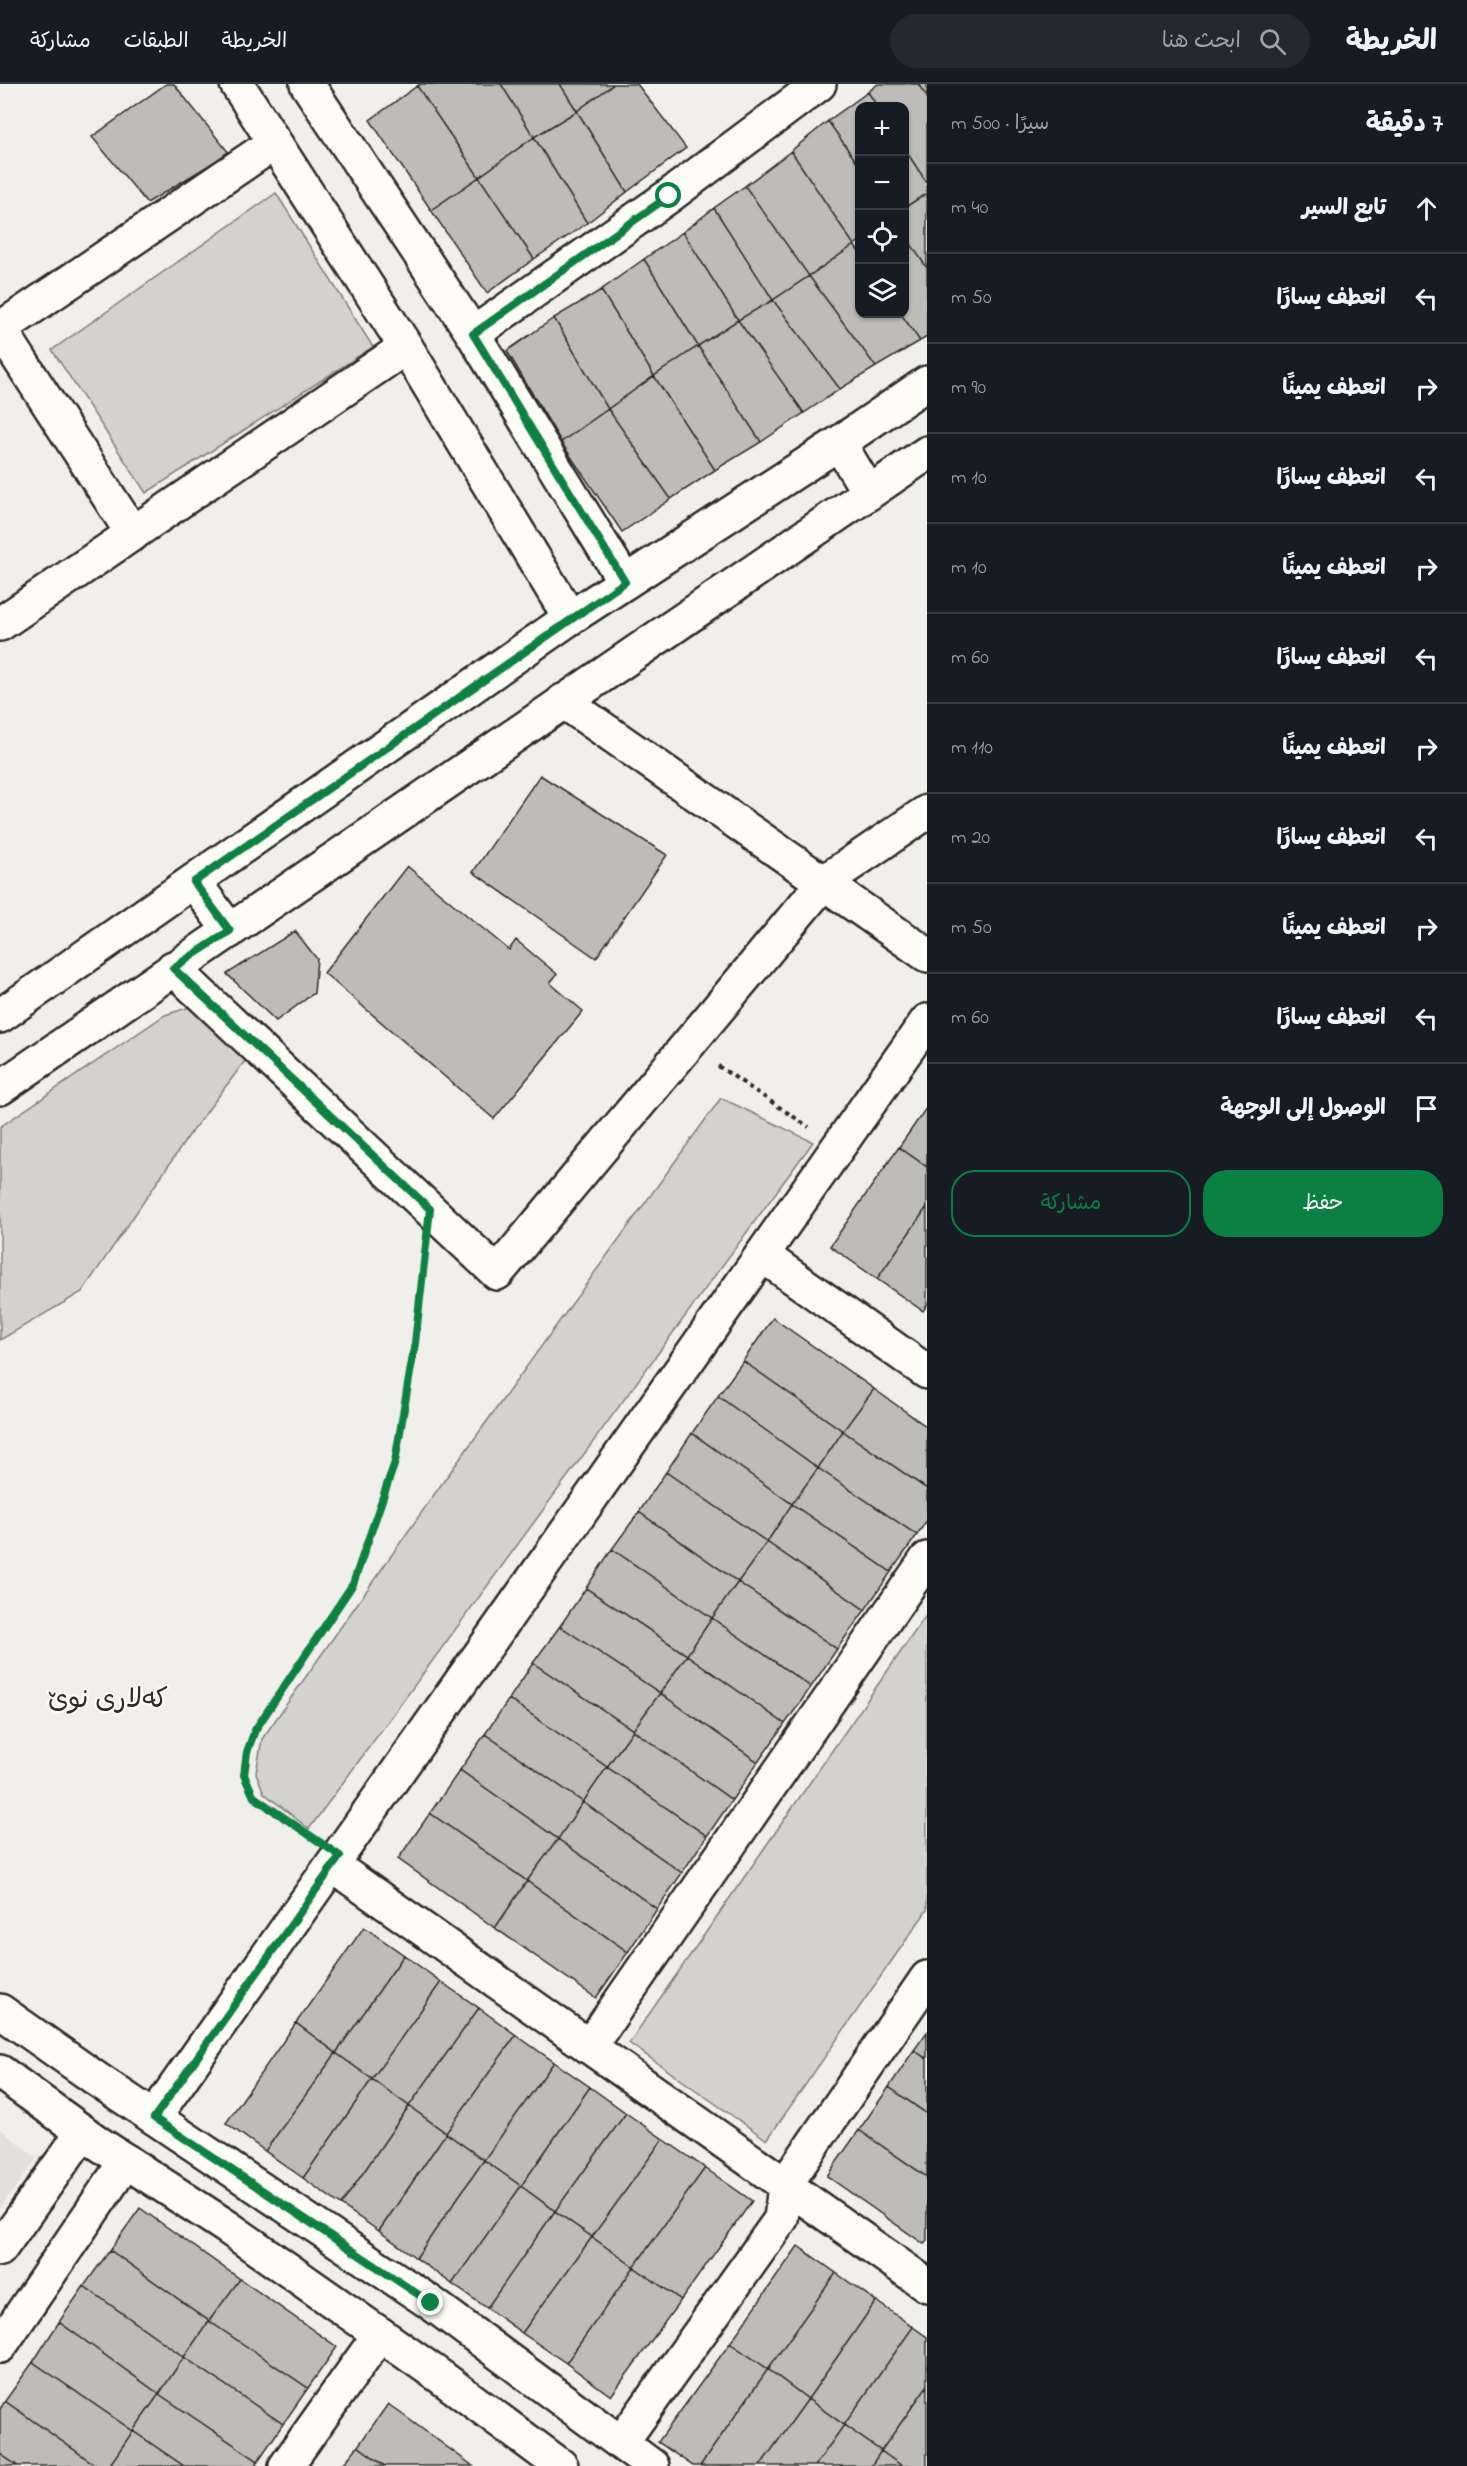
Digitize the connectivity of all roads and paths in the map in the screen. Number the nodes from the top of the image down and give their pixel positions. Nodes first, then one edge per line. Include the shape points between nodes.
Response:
1 (237, 84) edge
2 (819, 84) edge
3 (320, 89) edge
4 (274, 143) junction
5 (0, 329) edge
6 (473, 334) junction
7 (406, 347) junction
8 (927, 383) edge
9 (839, 443) junction
10 (927, 453) edge
11 (869, 493) junction
12 (133, 534) junction
13 (625, 582) junction
14 (570, 618) junction
15 (0, 624) edge
16 (563, 701) junction
17 (927, 812) edge
18 (194, 882) junction
19 (825, 882) junction
20 (230, 931) junction
21 (927, 955) edge
22 (173, 968) junction
23 (0, 1016) edge
24 (927, 1021) edge
25 (688, 1045) junction
26 (0, 1088) edge
27 (839, 1147) junction
28 (430, 1209) junction
29 (762, 1255) junction
30 (927, 1372) edge
31 (927, 1559) edge
32 (336, 1860) junction
33 (927, 1978) edge
34 (0, 2011) edge
35 (589, 2047) junction
36 (0, 2072) edge
37 (154, 2118) junction
38 (83, 2132) junction
39 (126, 2161) junction
40 (786, 2185) junction
41 (0, 2249) edge
42 (927, 2285) edge
43 (380, 2334) junction
44 (0, 2346) edge
45 (621, 2443) junction
46 (286, 2466) edge
47 (561, 2466) edge
48 (652, 2466) edge

1 - 4 street
2 - 6 street
3 - 6 street
4 - 5 street
4 - 7 street
5 - 12 street
6 - 13 street
7 - 12 street
7 - 14 street
8 - 9 street
9 - 11 street
9 - 13 street
10 - 11 street
11 - 16 street
12 - 15 street
13 - 14 street
14 - 18 street
16 - 19 street
16 - 20 street
17 - 19 street
18 - 20 street
18 - 23 street
19 - 21 street
19 - 25 street
20 - 22 street
22 - 26 street
22 - 28 street
24 - 27 street
25 - 27 path
25 - 28 street via 497,1273
27 - 29 street
28 - 32 path via 415,1343 395,1462 353,1584 255,1730 247,1752 244,1775 254,1797
29 - 30 street
29 - 32 street
31 - 35 street
32 - 35 street
32 - 37 street
33 - 40 street
34 - 37 street
35 - 40 street
36 - 38 street
37 - 45 street via 431,2303
38 - 39 street
38 - 41 street
39 - 43 street
39 - 44 street
40 - 42 street
40 - 45 street via 781,2218
43 - 46 street
43 - 47 street
45 - 48 street

